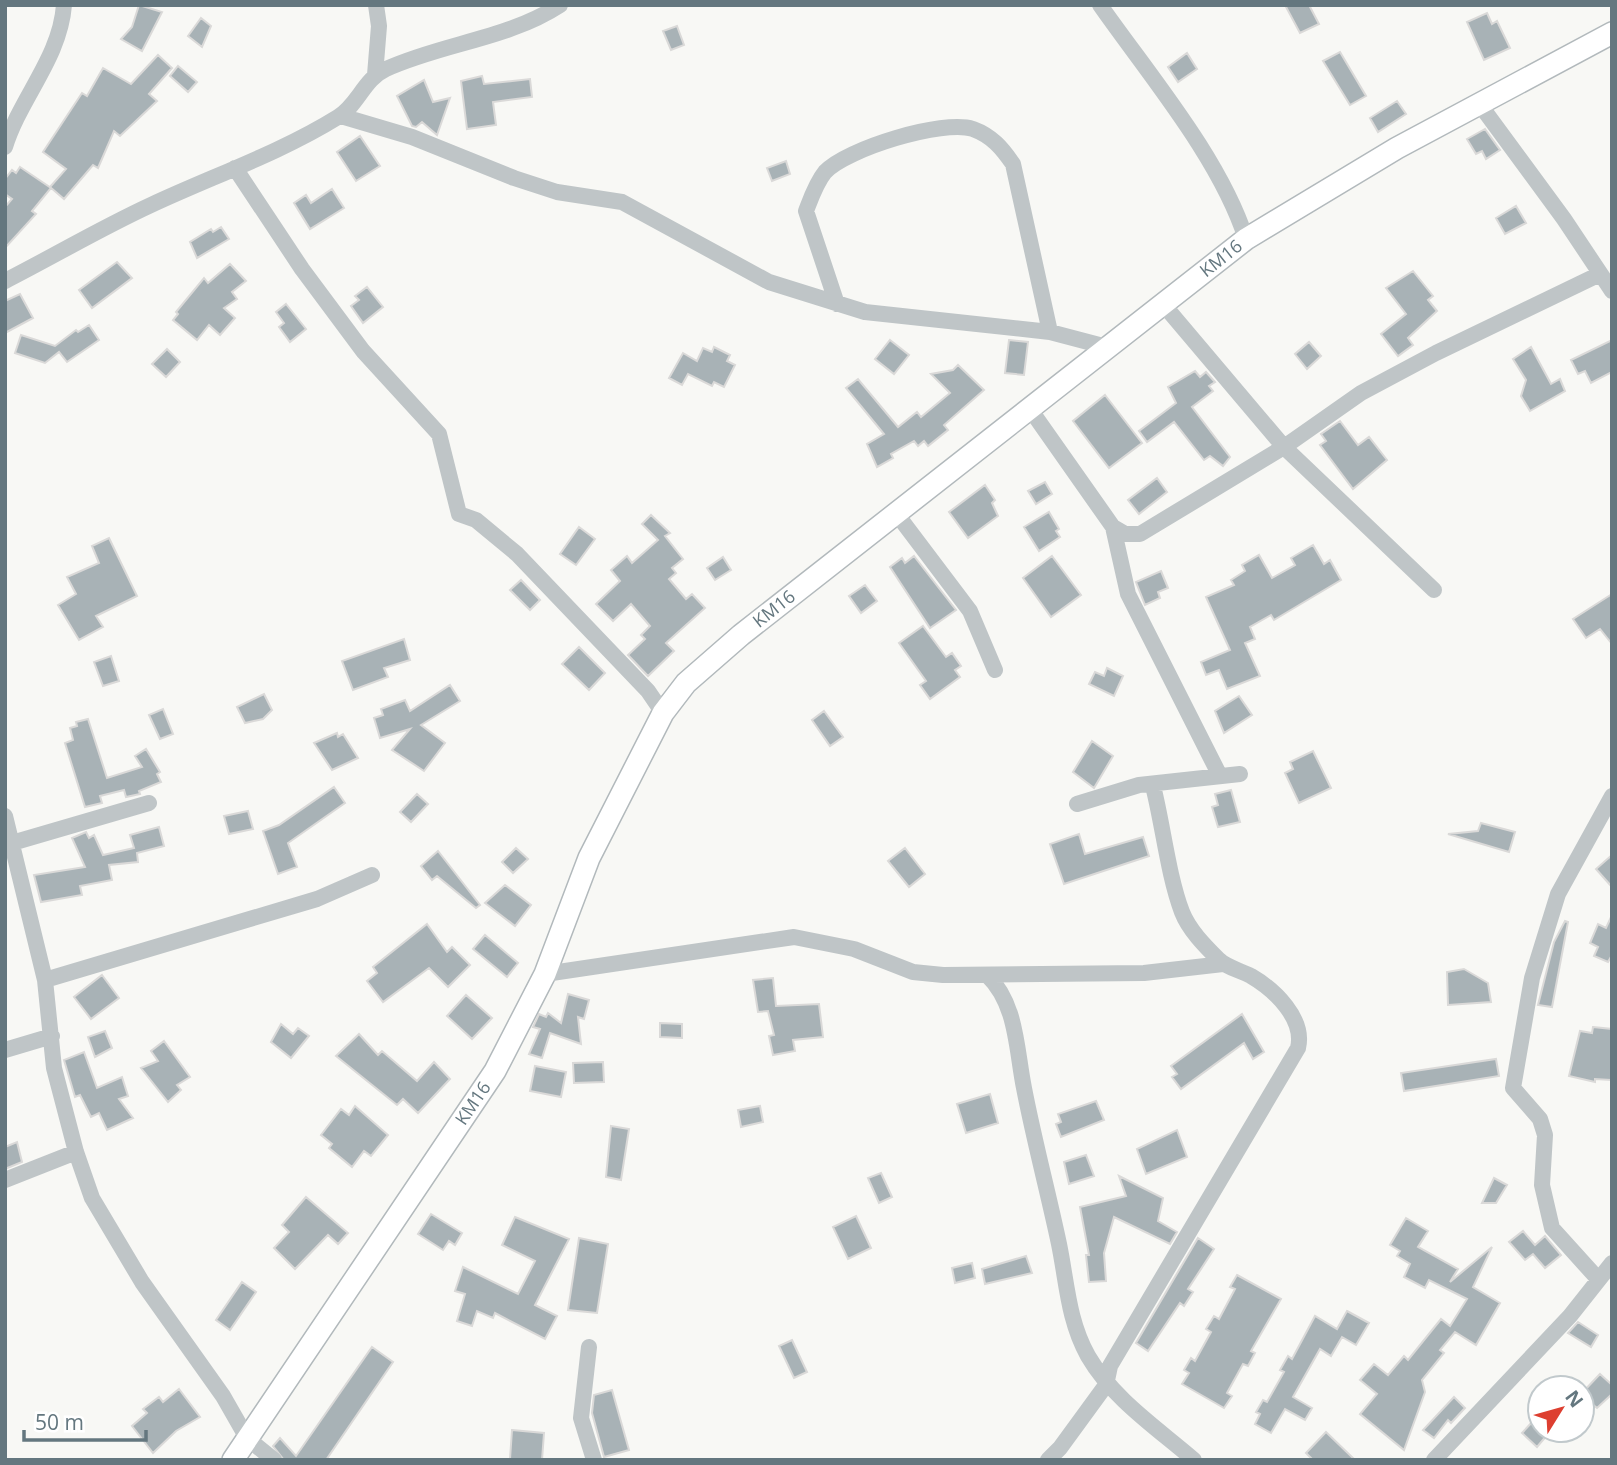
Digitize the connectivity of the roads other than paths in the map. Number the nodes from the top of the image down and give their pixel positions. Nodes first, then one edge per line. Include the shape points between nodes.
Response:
1 (64, 5) edge
2 (376, 5) edge
3 (560, 5) edge
4 (1100, 5) edge
5 (1612, 33) edge
6 (375, 75) junction
7 (359, 96) junction
8 (1478, 102) junction
9 (341, 116) junction
10 (375, 124) junction
11 (8, 127) edge
12 (5, 147) edge
13 (235, 168) junction
14 (1245, 239) junction
15 (1600, 274) junction
16 (5, 281) edge
17 (1612, 291) edge
18 (837, 304) junction
19 (1163, 304) junction
20 (1050, 332) junction
21 (1107, 347) junction
22 (1030, 408) junction
23 (1284, 447) junction
24 (896, 513) junction
25 (1113, 527) junction
26 (1434, 590) dead end
27 (995, 670) dead end
28 (663, 713) junction
29 (1240, 774) dead end
30 (1220, 775) junction
31 (1153, 786) junction
32 (1612, 796) edge
33 (149, 803) dead end
34 (1076, 804) dead end
35 (5, 816) edge
36 (12, 843) junction
37 (12, 869) edge
38 (372, 875) dead end
39 (1223, 964) junction
40 (545, 974) junction
41 (987, 975) junction
42 (45, 981) junction
43 (52, 1036) junction
44 (5, 1050) edge
45 (76, 1152) junction
46 (5, 1180) edge
47 (1612, 1263) edge
48 (1598, 1279) junction
49 (589, 1347) dead end
50 (1106, 1385) junction
51 (247, 1438) junction
52 (233, 1460) edge
53 (274, 1460) edge
54 (594, 1460) edge
55 (1048, 1460) edge
56 (1194, 1460) edge
57 (1434, 1460) edge

1 - 11 street via 52,53
2 - 6 street
3 - 6 street via 536,20 453,44
4 - 14 street via 1218,177 1236,208
5 - 8 street, KM16
6 - 7 street
7 - 9 street
7 - 10 street
8 - 14 street, KM16
8 - 15 street
9 - 10 street
9 - 13 street
10 - 18 street via 525,182 622,202 769,282
11 - 12 street
13 - 16 street via 150,205
13 - 28 street via 363,351 439,435 458,513 476,520 517,554 648,691
14 - 19 street, KM16
15 - 17 street
15 - 23 street via 1378,384
18 - 20 street via 865,312
18 - 20 street via 806,211 825,172 850,155 932,129 971,128 997,142 1013,164
19 - 21 street, KM16
19 - 23 street
20 - 21 street
21 - 22 street, KM16
22 - 24 street, KM16
22 - 25 street
23 - 25 street via 1140,534 1125,534
23 - 26 street
24 - 27 street via 970,611
24 - 28 street, KM16 via 712,660
25 - 30 street via 1128,594
28 - 40 street, KM16 via 589,858
29 - 30 street
30 - 31 street
31 - 34 street via 1121,789
31 - 39 street via 1182,912
32 - 48 street via 1558,894 1532,978 1513,1087 1540,1119 1545,1135 1542,1185 1552,1228
33 - 36 street
35 - 36 street
36 - 37 street
37 - 42 street
38 - 42 street via 317,899
39 - 41 street via 1144,973
39 - 50 street via 1252,976 1281,1002 1297,1023 1301,1035 1298,1048 1110,1366
40 - 41 street via 794,937 855,949 913,972
40 - 51 street, KM16 via 495,1071
41 - 50 street via 1002,989 1013,1020 1067,1301 1087,1354
42 - 43 street
43 - 44 street
43 - 45 street via 54,1068
45 - 46 street
45 - 51 street via 92,1198 142,1282 223,1396
47 - 48 street
48 - 57 street via 1570,1316
49 - 54 street via 581,1418
50 - 55 street
50 - 56 street
51 - 52 street, KM16
51 - 53 street

